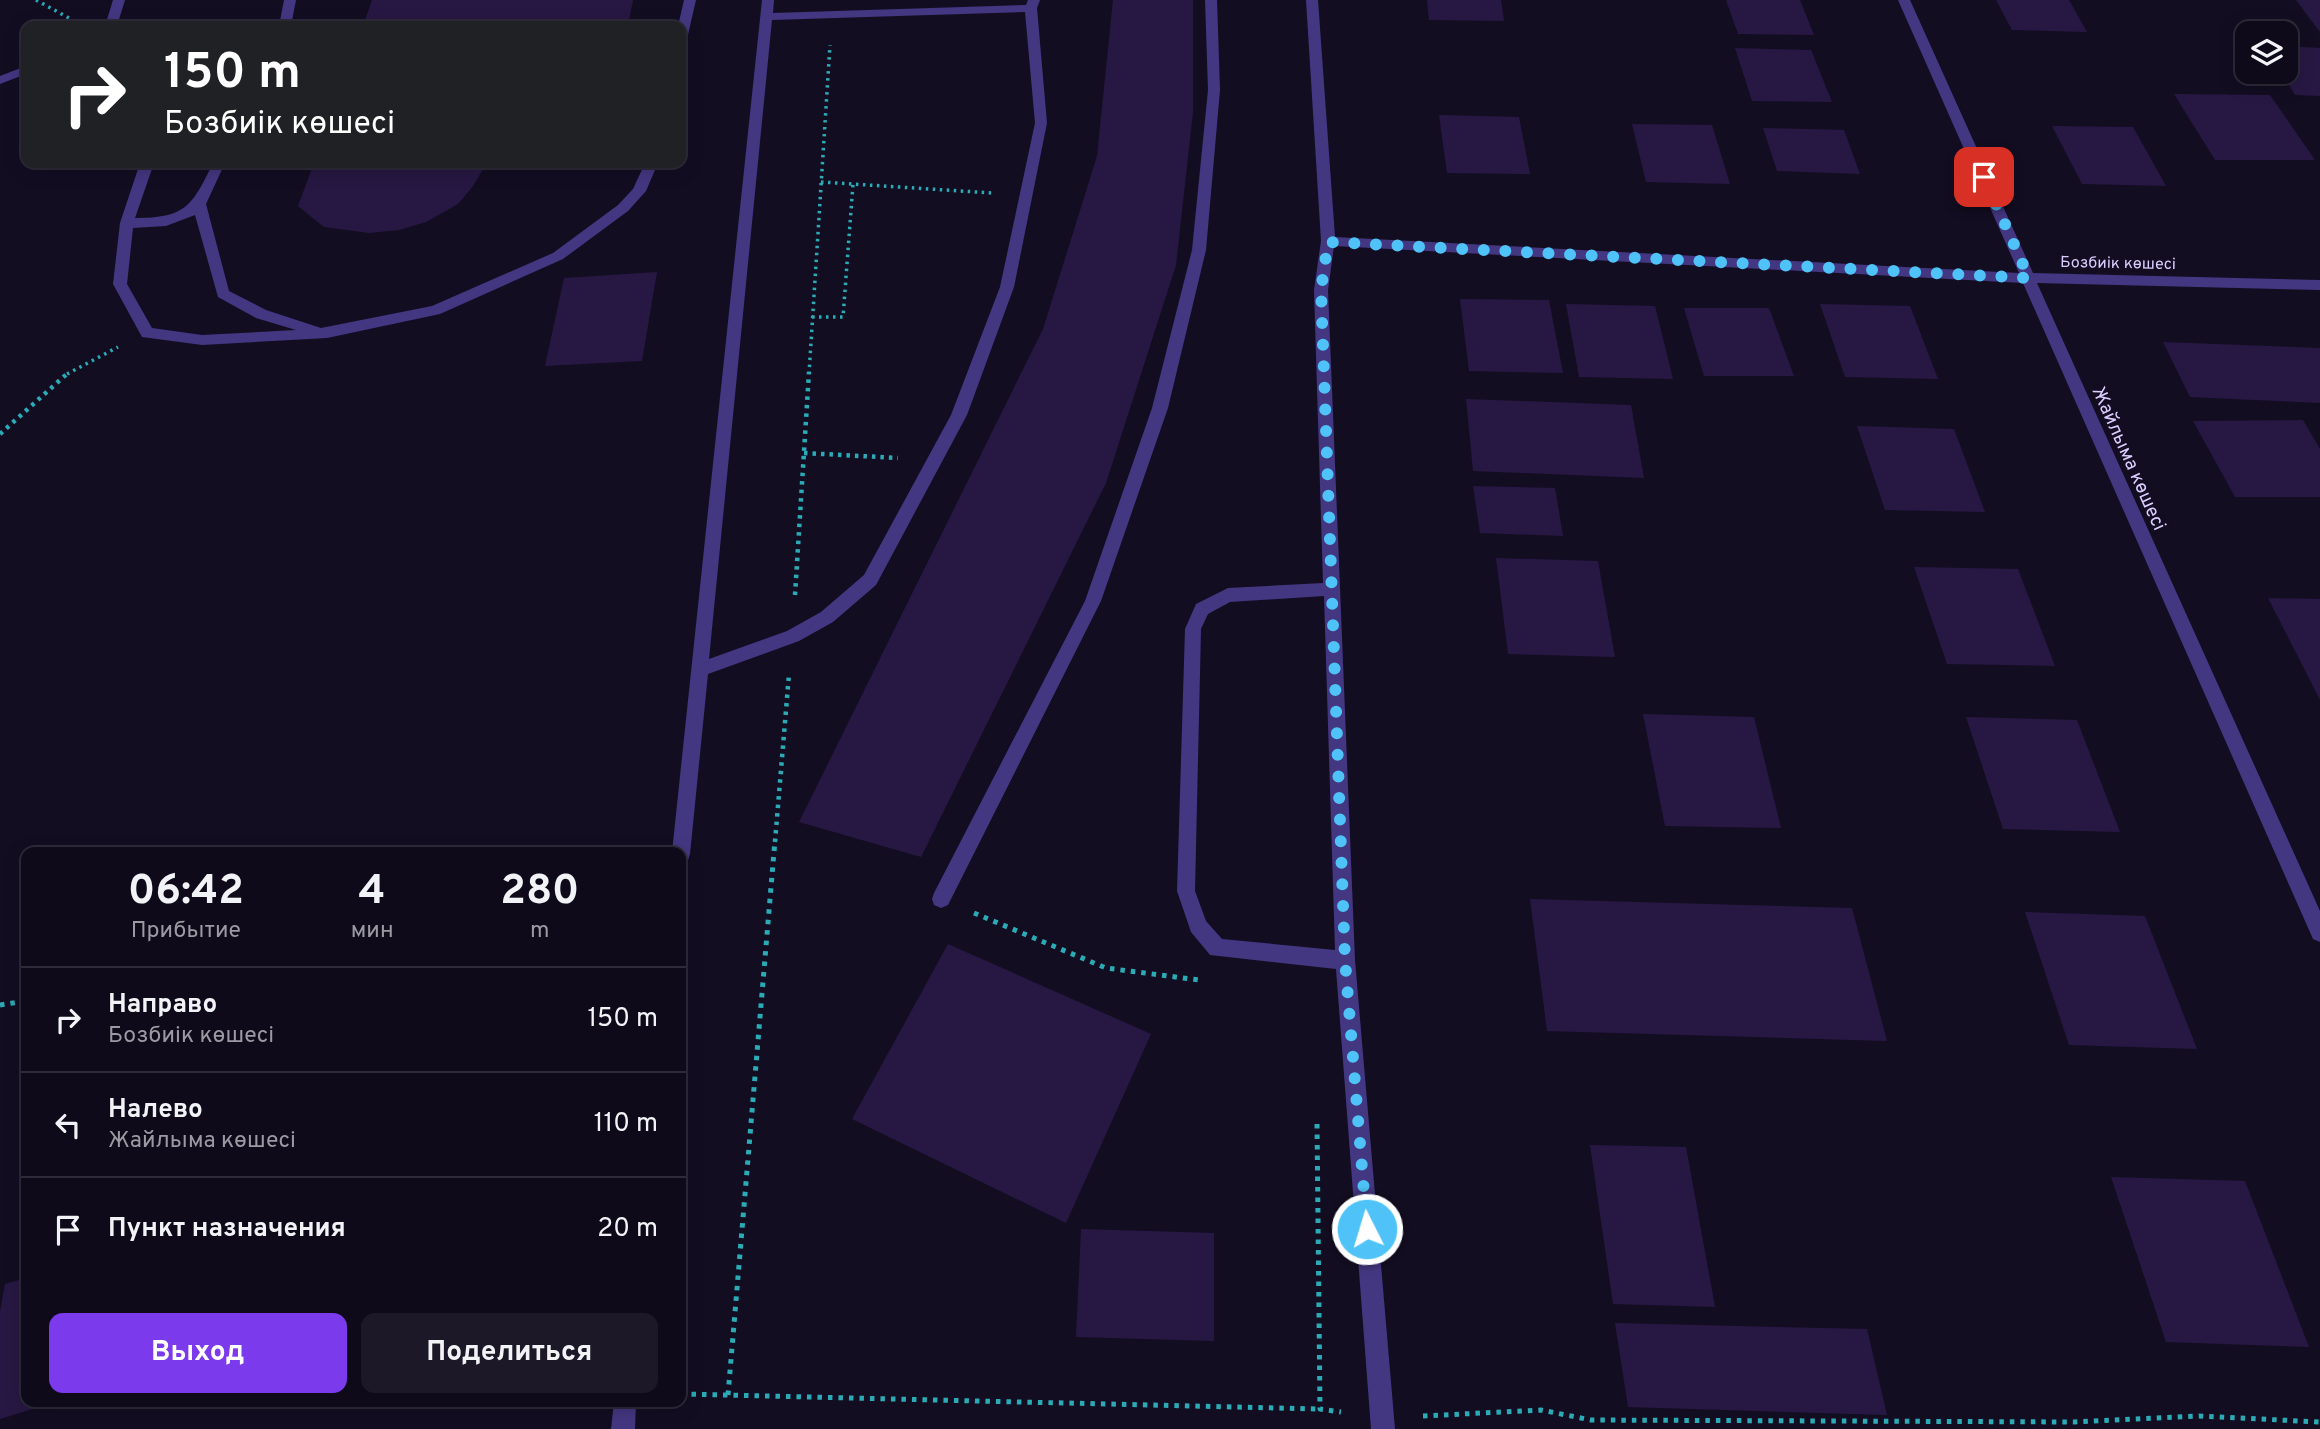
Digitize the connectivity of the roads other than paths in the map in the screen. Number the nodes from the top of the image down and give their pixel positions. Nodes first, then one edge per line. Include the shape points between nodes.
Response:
1 (119, 0) edge
2 (290, 0) edge
3 (690, 0) edge
4 (768, 0) edge
5 (1211, 0) edge
6 (1312, 0) edge
7 (1904, 0) edge
8 (1032, 4) edge
9 (766, 17) junction
10 (113, 21) edge
11 (287, 21) edge
12 (685, 21) edge
13 (21, 72) edge
14 (0, 80) edge
15 (145, 168) edge
16 (217, 168) edge
17 (650, 168) edge
18 (199, 204) junction
19 (127, 223) junction
20 (1328, 242) junction
21 (2029, 278) junction
22 (2320, 285) edge
23 (327, 333) junction
24 (1332, 589) junction
25 (700, 670) junction
26 (682, 847) edge
27 (941, 899) road end
28 (2320, 933) edge
29 (1345, 960) junction
30 (625, 1407) edge
31 (1382, 1424) edge
32 (623, 1429) edge

1 - 10 street
2 - 11 street
3 - 12 street
4 - 9 street
5 - 27 street via 1214,90 1199,250 1160,408 1093,601
6 - 20 street
7 - 21 street, Жайлыма көшесі
8 - 9 street
8 - 25 street via 1041,123 1007,287 959,415 870,580 827,617 793,636
9 - 25 street
13 - 14 street
15 - 19 street
16 - 18 street
17 - 23 street via 639,191 623,208 558,256 435,310
18 - 19 street via 183,216 161,222
18 - 23 street via 223,295 261,314
19 - 23 street via 120,284 147,333 202,341
20 - 21 street, Бозбиік көшесі
20 - 24 street via 1321,290
21 - 22 street, Бозбиік көшесі
21 - 28 street, Жайлыма көшесі
24 - 29 street
24 - 29 street via 1228,595 1202,609 1193,629 1186,891 1198,926 1217,948
25 - 26 street
29 - 31 street
30 - 32 street

